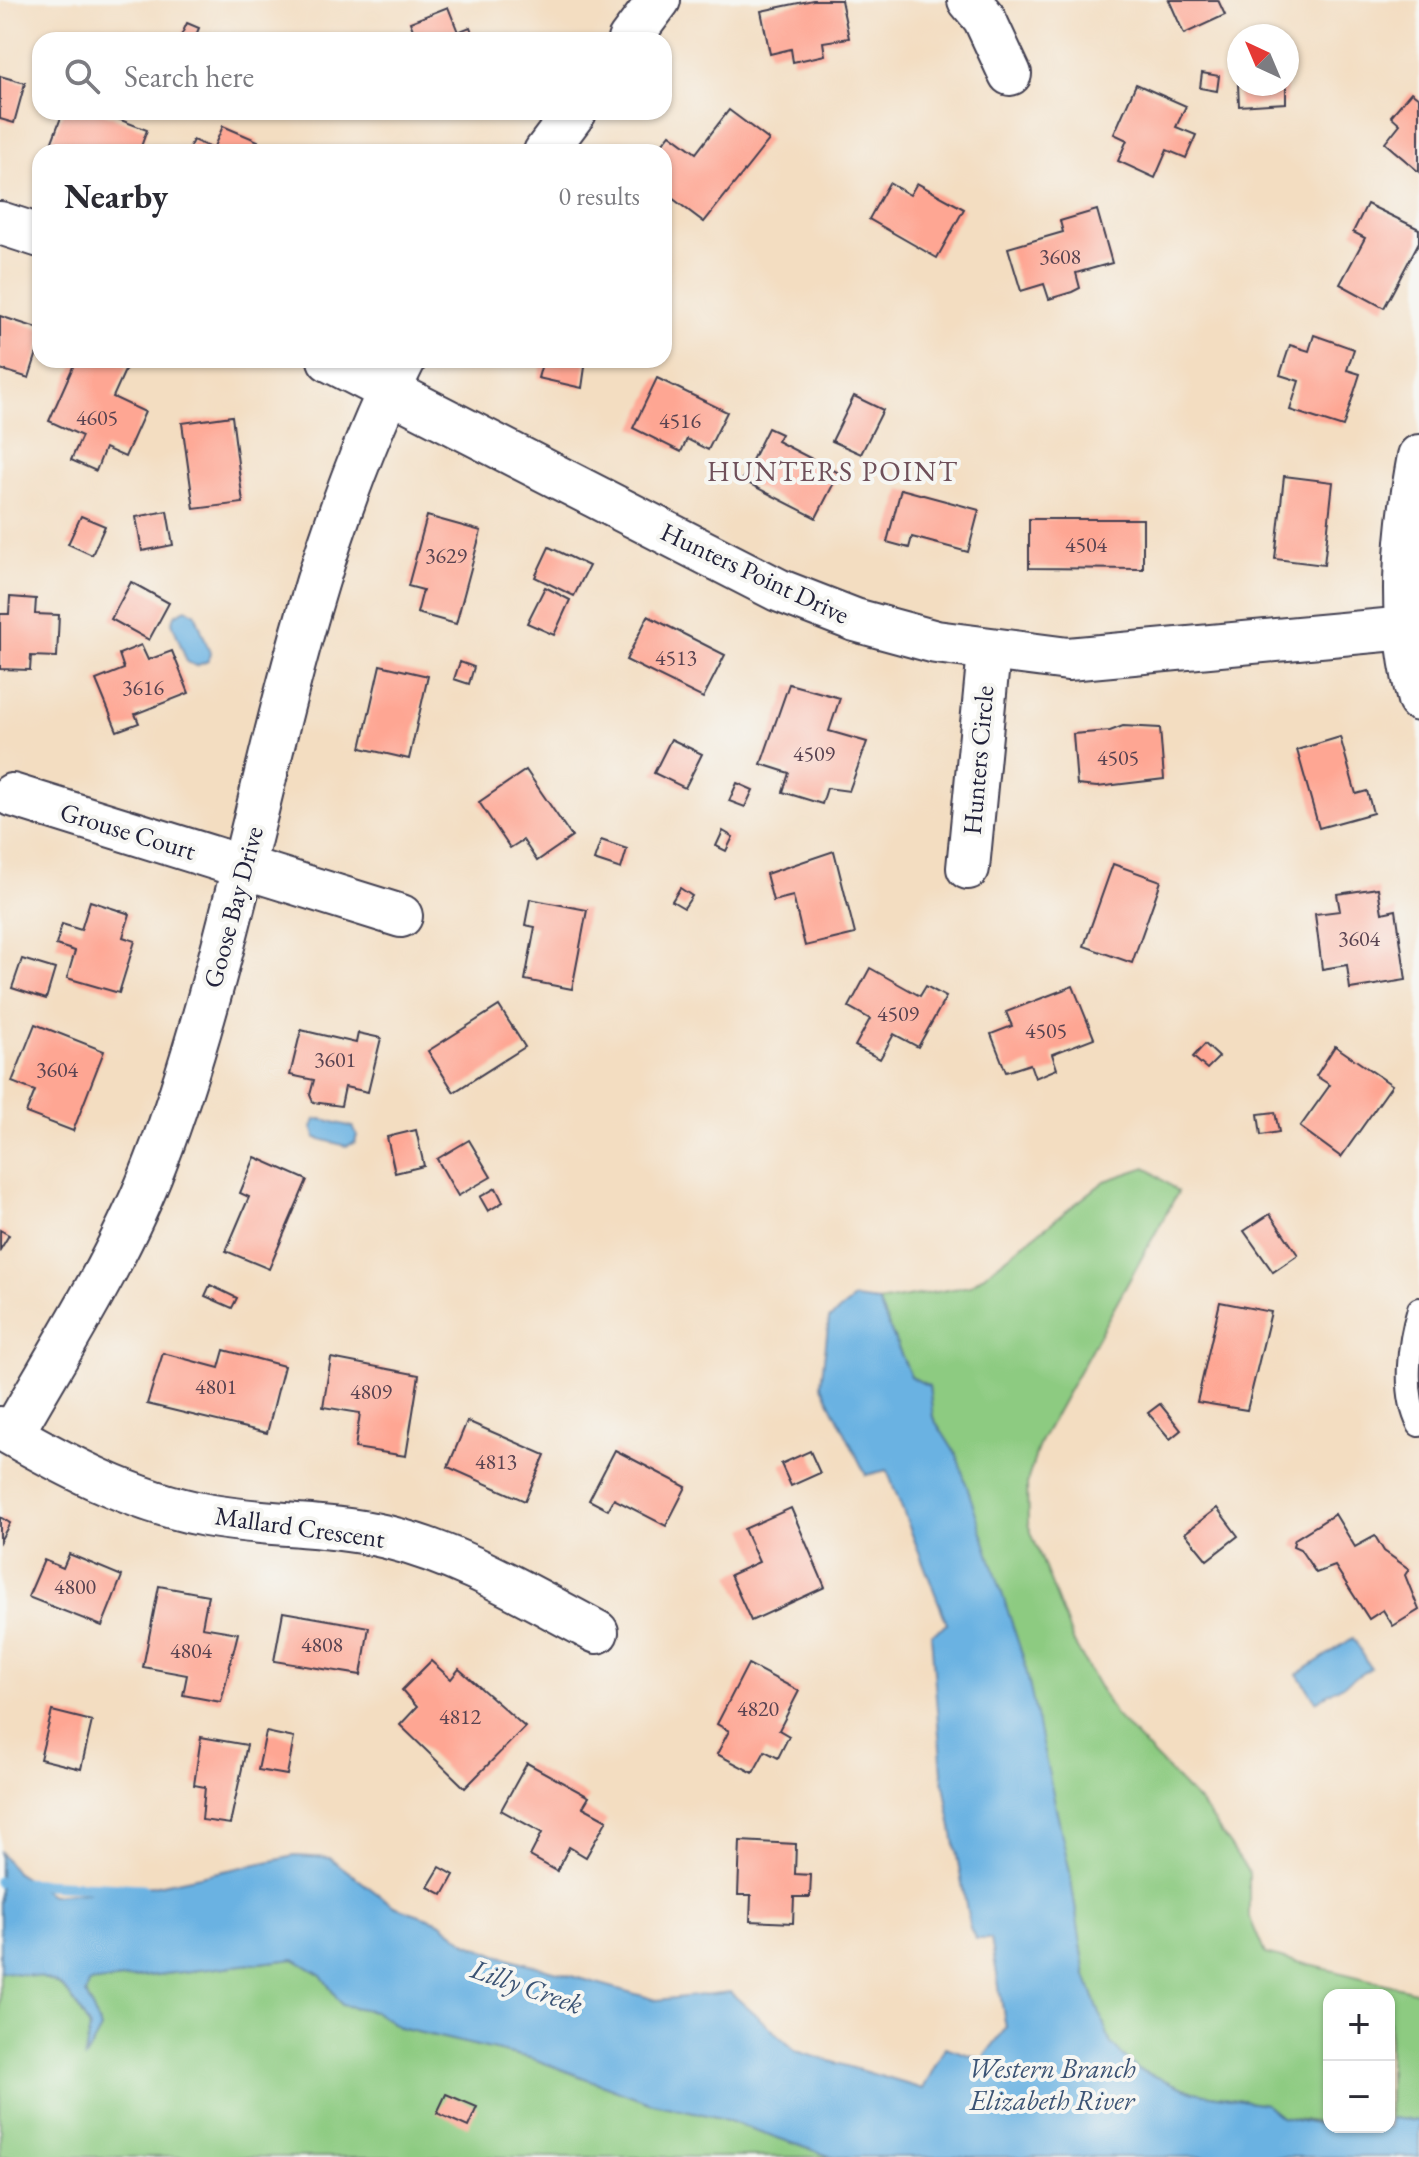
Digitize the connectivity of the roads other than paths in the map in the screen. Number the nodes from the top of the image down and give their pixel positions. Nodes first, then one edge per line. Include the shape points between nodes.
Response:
1 (969, 0) edge
2 (1010, 74) dead end
3 (569, 120) edge
4 (551, 144) edge
5 (0, 223) edge
6 (32, 233) edge
7 (365, 368) edge
8 (397, 375) edge
9 (1419, 456) edge
10 (1407, 628) junction
11 (989, 652) junction
12 (1419, 700) edge
13 (12, 795) dead end
14 (244, 867) junction
15 (968, 868) dead end
16 (401, 916) dead end
17 (1419, 1309) edge
18 (1419, 1425) edge
19 (6, 1431) edge
20 (597, 1632) dead end

1 - 2 street via 984,18
3 - 4 street
5 - 6 street
7 - 8 street, Hunters Point Drive
8 - 11 street, Hunters Point Drive via 778,590 855,620
8 - 14 street, Goose Bay Drive via 366,439 307,607
9 - 10 street via 1408,514
10 - 11 street, Hunters Point Drive via 1068,659
10 - 12 street
11 - 15 street, Hunters Circle
13 - 14 street, Grouse Court
14 - 16 street, Grouse Court
14 - 19 street, Goose Bay Drive via 205,1013 156,1163 99,1283
17 - 18 lane via 1410,1357 1411,1402
19 - 20 street, Mallard Crescent via 88,1476 152,1501 259,1523 327,1525 389,1537 449,1557

